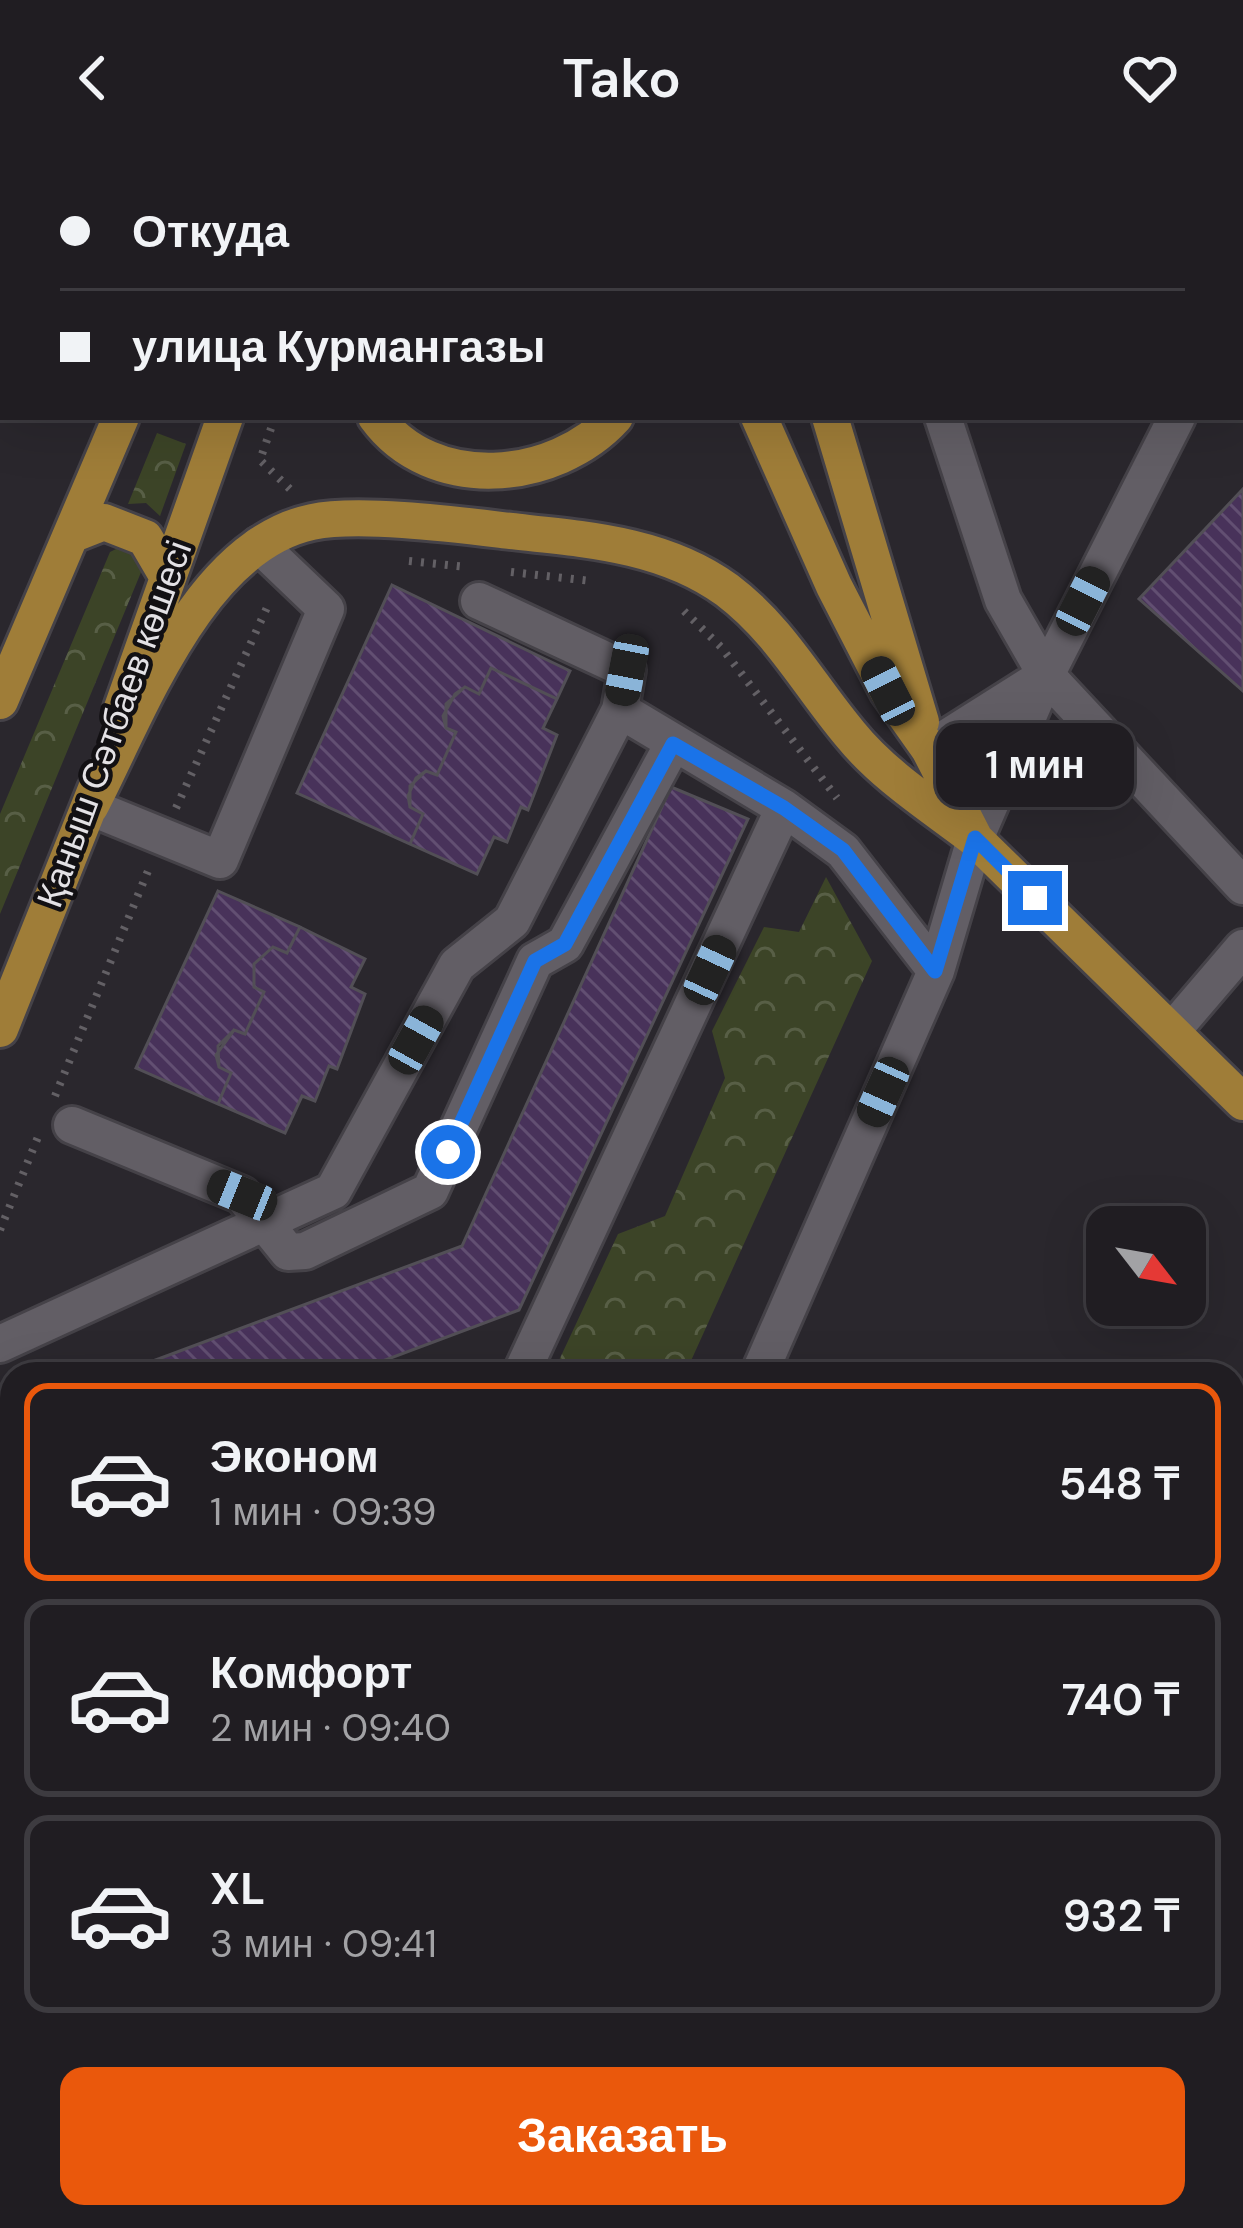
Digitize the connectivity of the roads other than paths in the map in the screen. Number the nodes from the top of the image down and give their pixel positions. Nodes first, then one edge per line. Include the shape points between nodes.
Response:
1 (120, 420) edge
2 (224, 420) edge
3 (378, 420) edge
4 (612, 420) edge
5 (760, 420) edge
6 (831, 420) edge
7 (944, 420) edge
8 (1175, 420) edge
9 (71, 535) junction
10 (272, 557) junction
11 (166, 574) junction
12 (479, 601) dead end
13 (1046, 675) junction
14 (0, 700) edge
15 (620, 710) junction
16 (673, 744) junction
17 (929, 749) junction
18 (90, 807) junction
19 (784, 808) junction
20 (975, 838) junction
21 (1243, 886) edge
22 (1243, 948) edge
23 (935, 971) junction
24 (0, 1029) edge
25 (1172, 1031) junction
26 (1243, 1102) edge
27 (57, 1115) road end
28 (262, 1223) junction
29 (0, 1344) edge
30 (527, 1362) edge
31 (764, 1362) edge

1 - 9 main road
2 - 11 main road, Қаныш Сәтбаев көшесі
3 - 4 main road via 428,460 478,472 543,464 596,438
5 - 17 main road via 834,586 888,691
6 - 17 main road
7 - 13 street via 1003,600
8 - 13 street
9 - 11 main road via 104,521 145,538
9 - 14 main road
10 - 18 main road via 215,584
10 - 18 street via 326,609 220,860
10 - 20 main road via 312,522 435,523 614,543 664,557 722,586 770,624 850,735
11 - 18 main road, Қаныш Сәтбаев көшесі
12 - 15 street via 627,670
13 - 17 street
13 - 20 street
13 - 21 street
15 - 16 street
15 - 28 street via 512,921 457,965 333,1192
16 - 19 street
16 - 28 street via 565,944 535,961 430,1191 304,1251 288,1252
17 - 20 main road
18 - 24 main road, Қаныш Сәтбаев көшесі
19 - 23 street via 843,850
19 - 30 street
20 - 23 street
20 - 25 main road
22 - 25 street
23 - 31 street
25 - 26 main road
27 - 28 street via 242,1195
28 - 29 street

